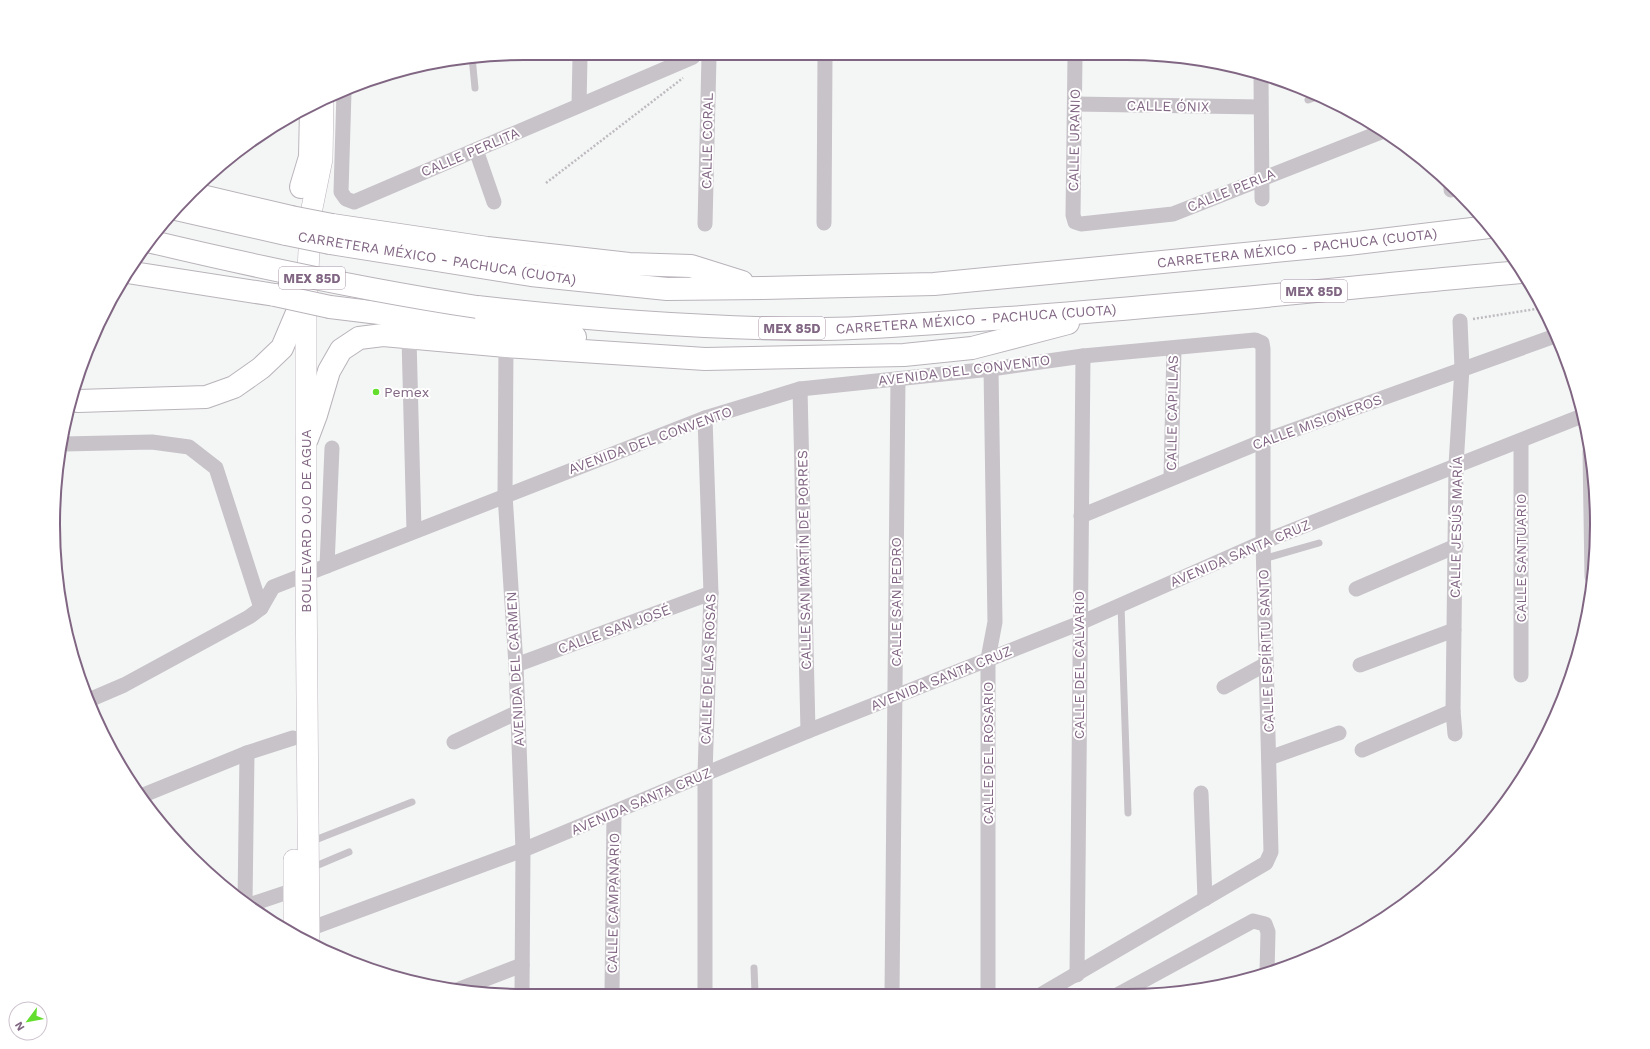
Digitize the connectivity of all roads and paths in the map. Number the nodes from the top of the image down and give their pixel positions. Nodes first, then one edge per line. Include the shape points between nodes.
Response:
1 (580, 60) edge
2 (686, 60) edge
3 (709, 60) edge
4 (826, 60) edge
5 (1075, 60) edge
6 (473, 63) edge
7 (687, 75) dead end
8 (1261, 81) edge
9 (475, 88) dead end
10 (344, 96) edge
11 (1311, 99) edge
12 (1308, 100) dead end
13 (1075, 104) junction
14 (579, 105) junction
15 (323, 106) edge
16 (1260, 107) junction
17 (311, 112) edge
18 (300, 118) edge
19 (1377, 134) edge
20 (476, 150) junction
21 (1262, 178) junction
22 (546, 183) dead end
23 (301, 187) junction
24 (197, 195) edge
25 (1262, 200) dead end
26 (494, 202) dead end
27 (183, 210) edge
28 (1075, 222) joint
29 (824, 223) dead end
30 (705, 224) dead end
31 (289, 226) junction
32 (1483, 228) edge
33 (155, 243) edge
34 (134, 273) edge
35 (1516, 273) edge
36 (299, 308) junction
37 (1537, 309) edge
38 (1107, 311) junction
39 (1460, 321) joint
40 (409, 338) junction
41 (1551, 338) edge
42 (1262, 343) joint
43 (506, 346) junction
44 (1174, 348) junction
45 (1083, 356) junction
46 (705, 359) junction
47 (1462, 368) junction
48 (991, 369) junction
49 (898, 378) junction
50 (800, 389) junction
51 (77, 401) edge
52 (705, 418) junction
53 (1577, 418) edge
54 (307, 439) junction
55 (1264, 441) junction
56 (1521, 442) junction
57 (67, 444) edge
58 (332, 448) dead end
59 (1456, 465) junction
60 (1171, 478) junction
61 (505, 495) junction
62 (1081, 516) junction
63 (414, 531) junction
64 (1263, 542) junction
65 (1319, 543) dead end
66 (1456, 546) junction
67 (1263, 559) junction
68 (327, 566) junction
69 (299, 577) junction
70 (1356, 589) dead end
71 (711, 593) junction
72 (1121, 605) junction
73 (260, 608) junction
74 (1080, 623) junction
75 (1454, 630) junction
76 (988, 659) junction
77 (1266, 664) junction
78 (516, 665) junction
79 (1360, 665) dead end
80 (1521, 675) dead end
81 (1224, 687) dead end
82 (895, 696) junction
83 (94, 698) edge
84 (1453, 711) junction
85 (518, 712) junction
86 (808, 731) junction
87 (1339, 733) dead end
88 (1455, 734) dead end
89 (294, 738) junction
90 (454, 742) dead end
91 (1362, 750) dead end
92 (247, 753) junction
93 (1268, 758) junction
94 (705, 774) junction
95 (1201, 793) dead end
96 (146, 794) edge
97 (412, 802) dead end
98 (614, 813) junction
99 (1128, 813) dead end
100 (308, 843) junction
101 (522, 850) junction
102 (349, 852) dead end
103 (309, 868) junction
104 (294, 890) junction
105 (245, 895) edge
106 (1205, 899) junction
107 (255, 903) edge
108 (303, 933) edge
109 (303, 933) edge
110 (304, 933) edge
111 (522, 965) junction
112 (1267, 966) edge
113 (754, 968) dead end
114 (1078, 975) junction
115 (469, 985) edge
116 (522, 989) edge
117 (612, 989) edge
118 (705, 989) edge
119 (755, 989) edge
120 (892, 989) edge
121 (988, 989) edge
122 (1051, 989) edge
123 (1128, 989) edge

1 - 14 street
2 - 14 street, CALLE PERLITA
3 - 30 street, CALLE CORAL
4 - 29 street
5 - 13 street, CALLE URANIO
6 - 9 lane
7 - 22 path
8 - 16 street
10 - 20 street, CALLE PERLITA via 341,192 346,199 354,202
11 - 12 lane
13 - 16 street, CALLE ÓNIX
13 - 28 street, CALLE URANIO
14 - 20 street, CALLE PERLITA
15 - 54 main road, BOULEVARD OJO DE AGUA via 322,159 312,213 306,308
16 - 21 street
17 - 23 main road via 310,157
18 - 23 main road, BOULEVARD OJO DE AGUA
19 - 21 street, CALLE PERLA
20 - 26 street
21 - 25 street
21 - 28 street, CALLE PERLA via 1173,214 1081,224
23 - 36 main road, BOULEVARD OJO DE AGUA
24 - 31 main road
27 - 31 main road, CARRETERA MÉXICO - PACHUCA (CUOTA)
31 - 32 main road, CARRETERA MÉXICO - PACHUCA (CUOTA), bridge via 539,276 667,289 934,284 988,280 1348,244
33 - 38 main road, CARRETERA MÉXICO - PACHUCA (CUOTA) / MEX 85D, bridge via 373,290 477,307 638,323 794,328 879,327
34 - 46 main road, bridge via 275,295 330,307 659,347
35 - 38 main road, CARRETERA MÉXICO - PACHUCA (CUOTA) / MEX 85D
36 - 51 main road via 282,348 261,368 234,387 206,397
36 - 69 main road, BOULEVARD OJO DE AGUA
37 - 39 path
38 - 46 main road via 965,349 904,356
39 - 47 street, CALLE JESÚS MARÍA
40 - 43 main road
40 - 54 main road via 383,335 359,338 341,350 330,371
40 - 63 street
41 - 47 street, CALLE MISIONEROS
42 - 44 street, AVENIDA DEL CONVENTO via 1255,340
42 - 55 street, CALLE ESPÍRITU SANTO
43 - 46 main road
43 - 61 street, AVENIDA DEL CARMEN
44 - 45 street, AVENIDA DEL CONVENTO
44 - 60 street, CALLE CAPILLAS
45 - 48 street, AVENIDA DEL CONVENTO
45 - 62 street, CALLE DEL CALVARIO
47 - 55 street, CALLE MISIONEROS
47 - 59 street, CALLE JESÚS MARÍA
48 - 49 street, AVENIDA DEL CONVENTO
48 - 76 street, CALLE DEL ROSARIO via 995,622
49 - 50 street, AVENIDA DEL CONVENTO
49 - 82 street, CALLE SAN PEDRO
50 - 52 street, AVENIDA DEL CONVENTO
50 - 86 street, CALLE SAN MARTÍN DE PORRES
52 - 61 street, AVENIDA DEL CONVENTO
52 - 71 street, CALLE DE LAS ROSAS
53 - 56 street, AVENIDA SANTA CRUZ
54 - 69 main road, BOULEVARD OJO DE AGUA
55 - 60 street, CALLE MISIONEROS
55 - 64 street, CALLE ESPÍRITU SANTO
56 - 59 street, AVENIDA SANTA CRUZ
56 - 80 street, CALLE SANTUARIO
57 - 73 street via 152,442 189,447 216,468
58 - 68 street
59 - 64 street, AVENIDA SANTA CRUZ
59 - 66 street, CALLE JESÚS MARÍA
60 - 62 street, CALLE MISIONEROS
61 - 63 street, AVENIDA DEL CONVENTO
61 - 78 street, AVENIDA DEL CARMEN
62 - 74 street, CALLE DEL CALVARIO
63 - 68 street, AVENIDA DEL CONVENTO
64 - 67 street, CALLE ESPÍRITU SANTO
64 - 72 street, AVENIDA SANTA CRUZ
65 - 67 lane
66 - 70 street
66 - 75 street, CALLE JESÚS MARÍA
67 - 77 street, CALLE ESPÍRITU SANTO
68 - 69 street, AVENIDA DEL CONVENTO
69 - 73 street, AVENIDA DEL CONVENTO via 273,587
69 - 89 main road, BOULEVARD OJO DE AGUA
69 - 100 main road, BOULEVARD OJO DE AGUA
71 - 78 street, CALLE SAN JOSÉ
71 - 94 street, CALLE DE LAS ROSAS
72 - 74 street, AVENIDA SANTA CRUZ
72 - 99 lane
73 - 83 street, AVENIDA DEL CONVENTO via 248,618 124,685
74 - 76 street, AVENIDA SANTA CRUZ
74 - 114 street, CALLE DEL CALVARIO
75 - 79 street
75 - 84 street, CALLE JESÚS MARÍA
76 - 82 street, AVENIDA SANTA CRUZ
76 - 121 street, CALLE DEL ROSARIO
77 - 81 street
77 - 93 street, CALLE ESPÍRITU SANTO
78 - 85 street, AVENIDA DEL CARMEN
82 - 86 street, AVENIDA SANTA CRUZ
82 - 120 street, CALLE SAN PEDRO
84 - 88 street, CALLE JESÚS MARÍA
84 - 91 street
85 - 90 street
85 - 101 street, AVENIDA DEL CARMEN
86 - 94 street, AVENIDA SANTA CRUZ
87 - 93 street
89 - 92 street
89 - 104 main road, BOULEVARD OJO DE AGUA
92 - 96 street
92 - 105 street
93 - 106 street, CALLE ESPÍRITU SANTO via 1271,852 1266,863
94 - 98 street, AVENIDA SANTA CRUZ
94 - 118 street, CALLE DE LAS ROSAS
95 - 106 street
97 - 100 lane
98 - 101 street, AVENIDA SANTA CRUZ
98 - 117 street, CALLE CAMPANARIO
100 - 103 main road, BOULEVARD OJO DE AGUA
101 - 110 street, AVENIDA SANTA CRUZ
101 - 111 street, AVENIDA DEL CARMEN
102 - 103 lane
103 - 109 main road, BOULEVARD OJO DE AGUA
104 - 107 street
104 - 108 main road, BOULEVARD OJO DE AGUA
106 - 114 street
111 - 115 street
111 - 116 street, AVENIDA DEL CARMEN
112 - 123 street via 1268,932 1265,924 1253,921
113 - 119 lane
114 - 122 street

